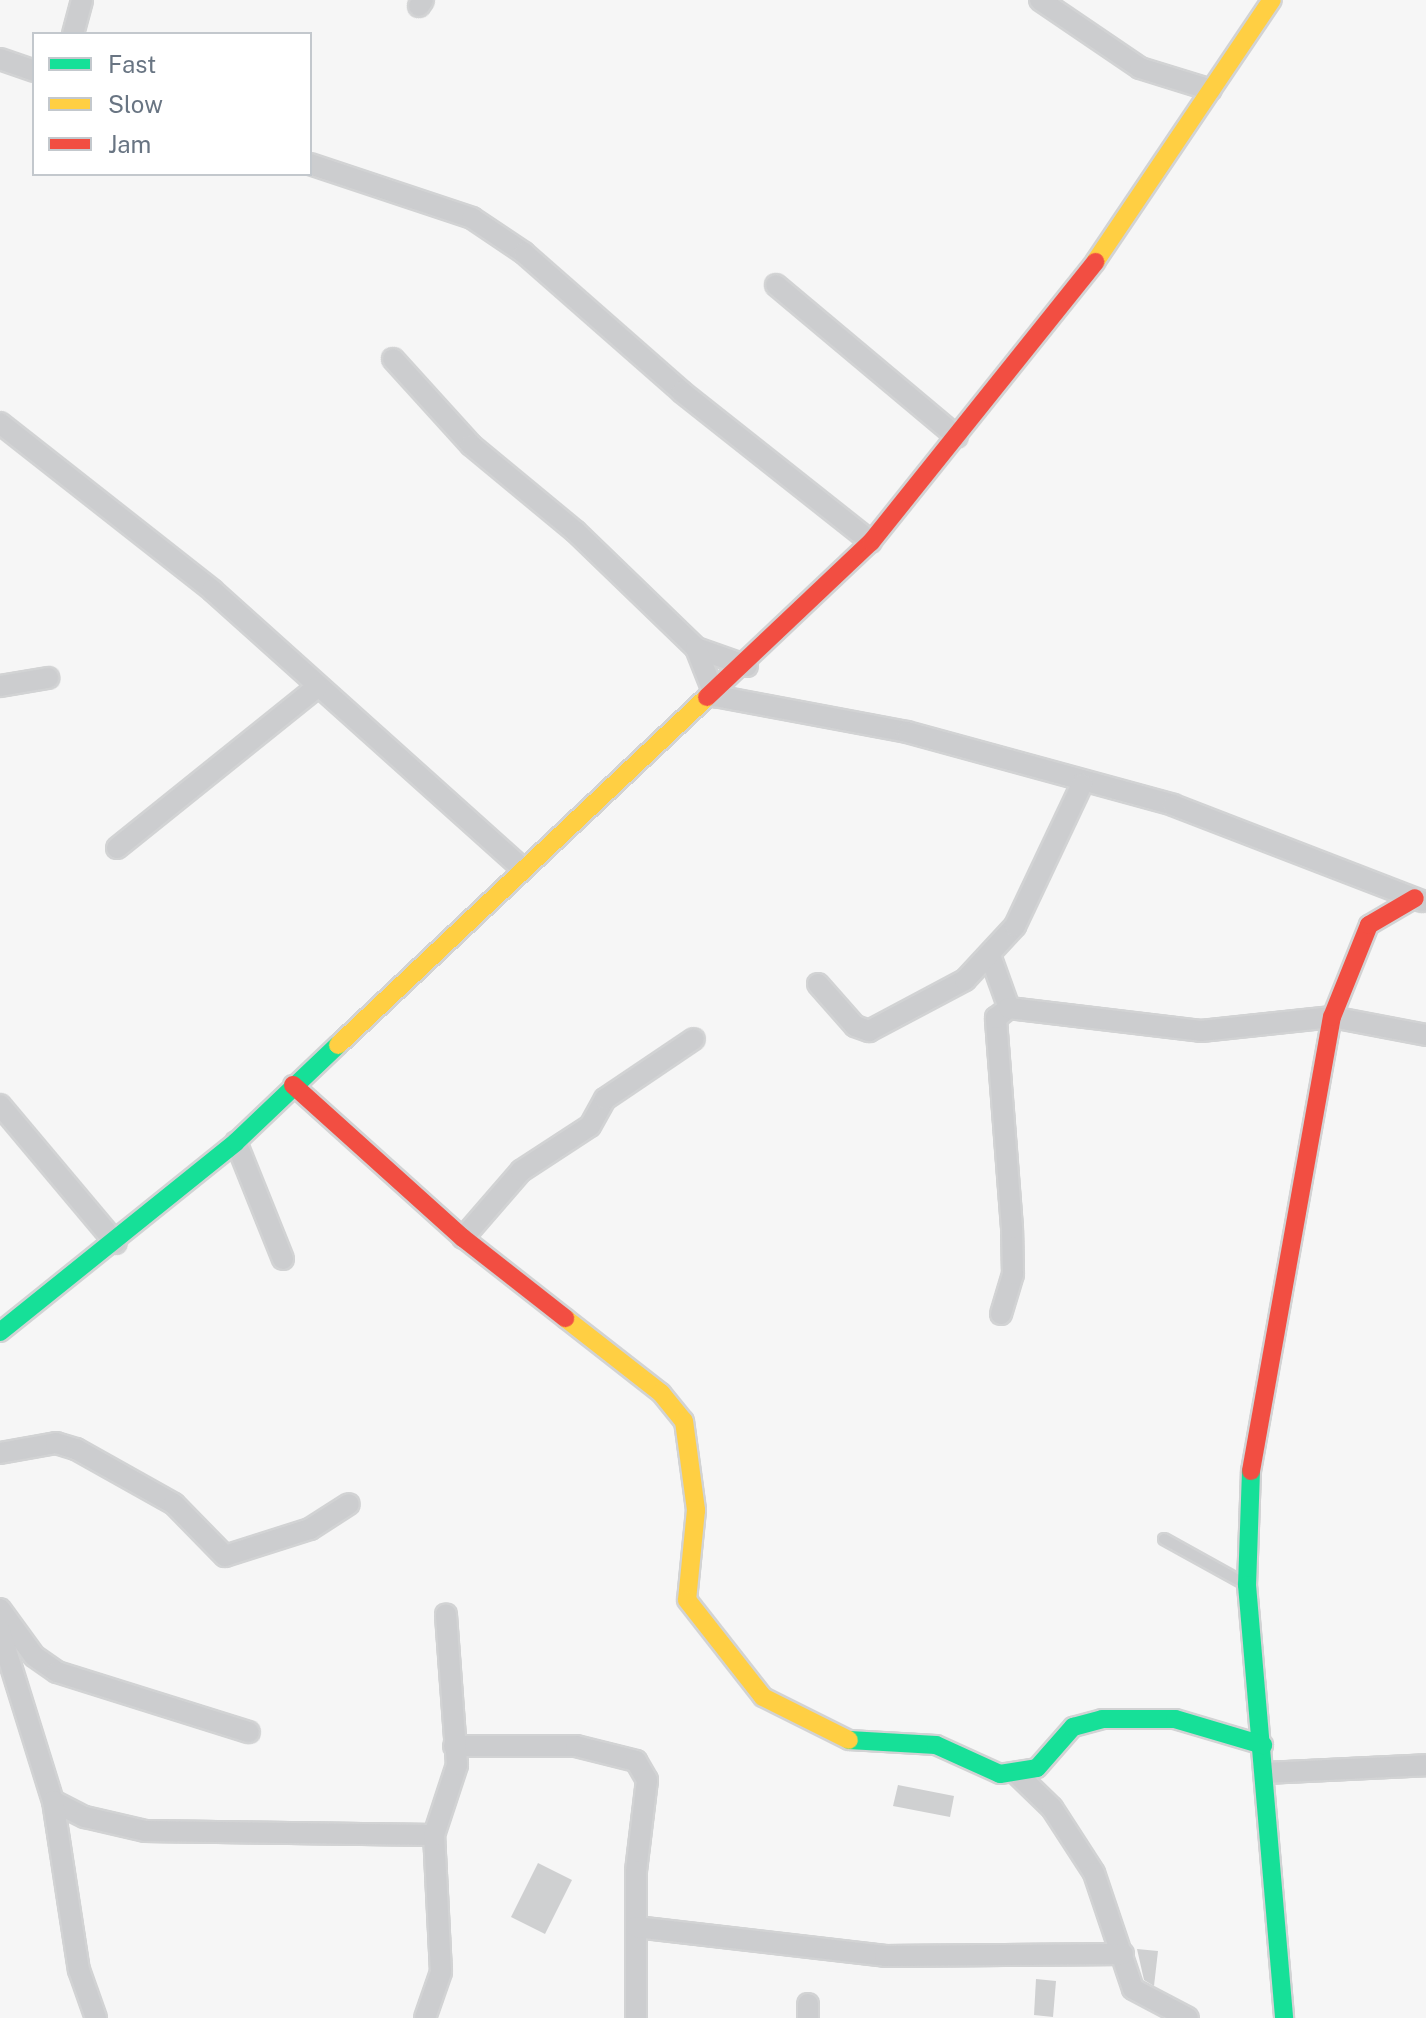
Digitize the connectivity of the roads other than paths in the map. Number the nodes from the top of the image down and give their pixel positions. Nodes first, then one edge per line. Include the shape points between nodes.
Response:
1 (82, 0) edge
2 (1040, 0) edge
3 (1272, 0) edge
4 (74, 32) edge
5 (0, 59) edge
6 (32, 70) edge
7 (1211, 90) junction
8 (312, 165) edge
9 (776, 285) dead end
10 (393, 359) dead end
11 (0, 423) edge
12 (957, 437) junction
13 (871, 542) junction
14 (696, 648) junction
15 (747, 666) junction
16 (48, 678) dead end
17 (0, 686) edge
18 (317, 687) junction
19 (715, 696) junction
20 (1082, 784) junction
21 (117, 848) dead end
22 (523, 869) junction
23 (1421, 900) edge
24 (991, 958) junction
25 (818, 984) dead end
26 (1009, 1008) junction
27 (1332, 1017) junction
28 (1426, 1035) edge
29 (694, 1039) dead end
30 (293, 1085) junction
31 (0, 1105) edge
32 (236, 1142) junction
33 (463, 1238) junction
34 (116, 1243) junction
35 (283, 1259) dead end
36 (1001, 1314) dead end
37 (0, 1332) edge
38 (0, 1453) edge
39 (349, 1504) dead end
40 (1164, 1539) dead end
41 (1247, 1585) junction
42 (0, 1609) edge
43 (446, 1614) dead end
44 (0, 1631) edge
45 (6, 1669) edge
46 (249, 1732) dead end
47 (1263, 1745) junction
48 (454, 1746) junction
49 (1426, 1765) edge
50 (1265, 1773) junction
51 (1018, 1775) junction
52 (53, 1801) junction
53 (434, 1835) junction
54 (636, 1927) junction
55 (1123, 1954) junction
56 (96, 2018) edge
57 (425, 2018) edge
58 (636, 2018) edge
59 (1188, 2018) edge
60 (1284, 2018) edge

1 - 4 street
2 - 7 street via 1140,68
3 - 7 street
5 - 6 street
7 - 12 street via 1082,280
8 - 13 street via 472,218 524,253 693,401
9 - 12 street
10 - 14 street via 471,445 575,531
11 - 18 street via 212,590
12 - 13 street
13 - 15 street
14 - 15 street
14 - 19 street
15 - 19 street
16 - 17 street
18 - 21 street via 180,804
18 - 22 street
19 - 20 street via 907,732
19 - 22 street
20 - 23 street via 1173,805
20 - 24 street via 1037,885
22 - 30 street
23 - 27 street via 1369,925
24 - 25 street via 869,1031 855,1026
24 - 26 street
26 - 27 street via 1201,1031
26 - 36 street via 996,1018 1013,1274
27 - 28 street
27 - 41 street via 1252,1447
29 - 33 street via 605,1099 590,1126 521,1171
30 - 32 street
30 - 33 street
31 - 34 street
32 - 34 street
32 - 35 street
33 - 51 street via 661,1393 684,1421 696,1510 687,1600 763,1697 835,1736 870,1745 936,1745
34 - 37 street
38 - 39 street via 56,1443 76,1449 174,1504 225,1556 310,1529
40 - 41 lane
41 - 47 street
42 - 46 street via 34,1656 57,1672
43 - 48 street
44 - 45 street
45 - 52 street
47 - 50 street
47 - 51 street via 1175,1719 1102,1719 1073,1727 1037,1768
48 - 53 street via 457,1765
48 - 54 street via 576,1746 636,1761 647,1780
49 - 50 street
50 - 60 street
51 - 55 street via 1052,1808 1094,1873
52 - 53 street via 145,1831
52 - 56 street via 79,1970
53 - 57 street via 441,1972
54 - 55 street via 885,1956
54 - 58 street
55 - 59 street via 1133,1989

